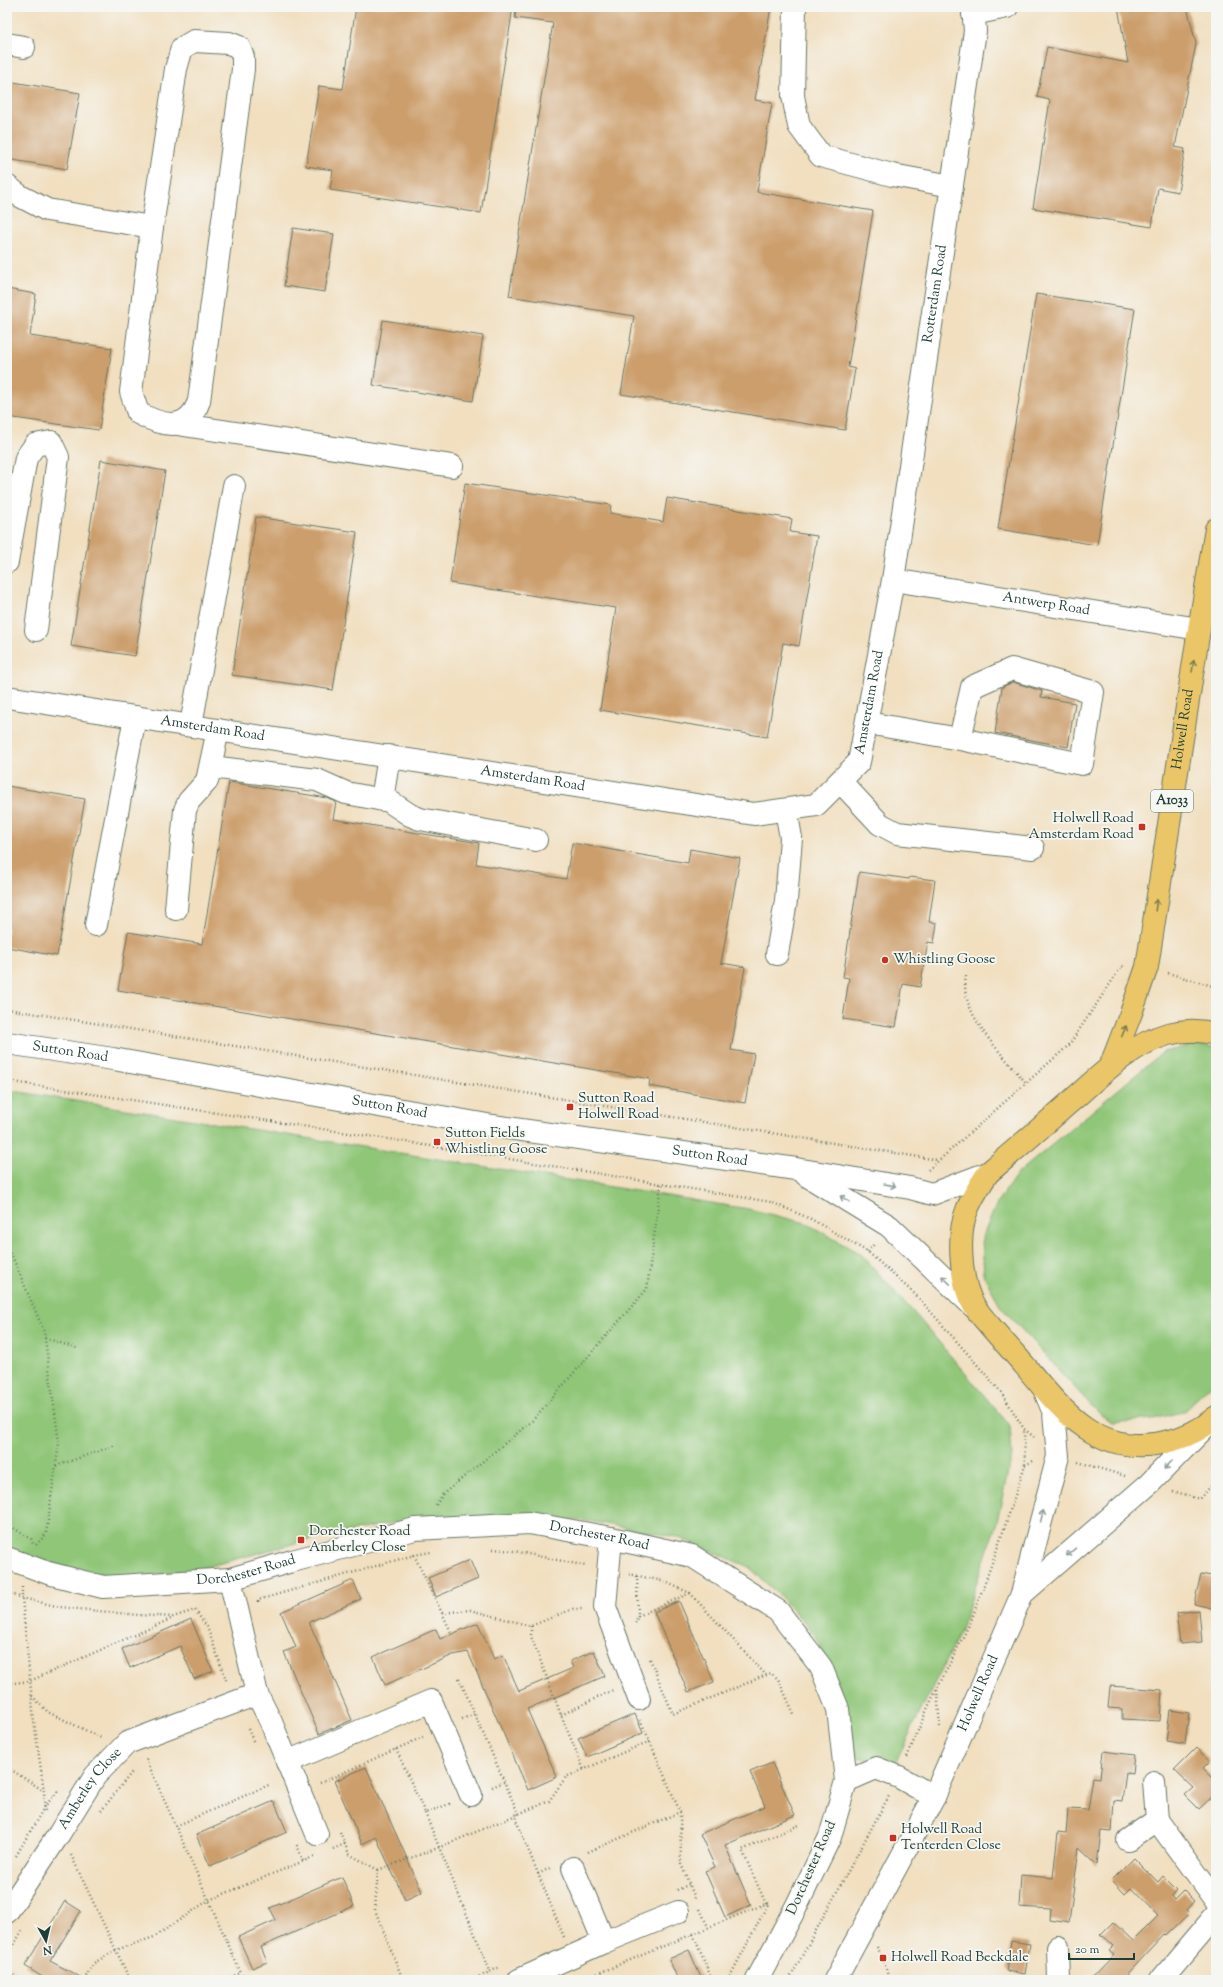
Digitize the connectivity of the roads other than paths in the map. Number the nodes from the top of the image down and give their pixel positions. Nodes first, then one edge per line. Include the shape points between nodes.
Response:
1 (795, 7) edge
2 (1007, 7) edge
3 (973, 10) edge
4 (7, 186) edge
5 (952, 186) junction
6 (152, 227) junction
7 (177, 424) junction
8 (452, 466) dead end
9 (234, 486) dead end
10 (1216, 529) edge
11 (7, 562) edge
12 (893, 580) junction
13 (1199, 629) junction
14 (36, 630) dead end
15 (7, 697) edge
16 (135, 717) junction
17 (867, 723) junction
18 (191, 725) junction
19 (218, 730) junction
20 (960, 739) junction
21 (389, 756) junction
22 (212, 767) junction
23 (840, 781) junction
24 (382, 800) junction
25 (786, 810) junction
26 (536, 840) dead end
27 (1032, 848) dead end
28 (176, 909) dead end
29 (96, 925) dead end
30 (777, 954) dead end
31 (1216, 1034) edge
32 (7, 1043) edge
33 (1110, 1067) junction
34 (796, 1169) junction
35 (988, 1173) junction
36 (974, 1307) junction
37 (1044, 1389) junction
38 (1210, 1422) edge
39 (611, 1538) junction
40 (23, 1557) edge
41 (230, 1579) junction
42 (1022, 1594) junction
43 (257, 1694) junction
44 (636, 1697) road end
45 (287, 1762) junction
46 (846, 1782) junction
47 (1154, 1782) dead end
48 (471, 1795) road end
49 (934, 1797) junction
50 (1157, 1820) junction
51 (317, 1834) dead end
52 (1128, 1840) dead end
53 (571, 1863) road end
54 (1216, 1901) edge
55 (7, 1912) edge
56 (678, 1912) dead end
57 (1216, 1915) edge
58 (604, 1942) junction
59 (1058, 1947) dead end
60 (525, 1979) edge
61 (757, 1980) edge
62 (835, 1980) edge
63 (1059, 1980) edge
64 (1161, 1980) edge

1 - 5 street via 793,96 799,126 821,156 892,175
2 - 3 street
3 - 5 street, Rotterdam Road via 975,32
4 - 6 street via 47,210
5 - 12 street, Rotterdam Road
6 - 7 street via 131,392 138,412 152,421
6 - 7 street via 176,69 182,48 194,41 229,43 239,48 244,69 199,401 196,411 188,420
7 - 8 street
9 - 18 street
10 - 13 highway, Holwell Road / A1033
11 - 14 street via 26,458 35,444 51,442 58,457
12 - 13 street, Antwerp Road
12 - 17 street, Amsterdam Road
33 -> 13 highway, Holwell Road / A1033 via 1147,967
15 - 16 street, Amsterdam Road
16 - 18 street, Amsterdam Road
16 - 29 street
17 - 20 street
17 - 23 street, Amsterdam Road via 859,762
18 - 19 street, Amsterdam Road
19 - 21 street, Amsterdam Road
19 - 22 street
20 - 20 street via 972,687 1012,669 1092,692 1082,764
21 - 24 street
21 - 25 street, Amsterdam Road via 754,814
22 - 24 street via 317,780 346,793
22 - 28 street via 208,780 189,801 185,810
23 - 25 street, Amsterdam Road via 816,805
23 - 27 street via 880,824 892,831
24 - 26 street via 389,801 410,815 420,818
25 - 30 street via 790,846 786,901
31 - 33 highway via 1187,1031 1168,1034 1145,1044
32 - 34 street, Sutton Road via 493,1126
33 - 35 highway
34 -> 35 street, Sutton Road via 932,1194
36 -> 34 street, Sutton Road via 889,1226
35 - 36 highway via 966,1211 962,1232 965,1280
36 - 37 highway
37 - 38 highway via 1074,1420 1093,1434 1120,1444 1154,1445 1178,1439
42 -> 37 street, Holwell Road via 1058,1456 1054,1413
38 -> 42 street via 1150,1483
39 - 41 street, Dorchester Road via 529,1523 420,1528
39 - 44 street via 606,1610
39 - 46 street, Dorchester Road via 692,1556 778,1611 821,1667 838,1709
40 - 41 street, Dorchester Road via 48,1573 103,1587
41 - 43 street
42 - 49 street, Holwell Road
43 - 45 street
43 - 55 street, Amberley Close via 127,1743 95,1776
45 - 48 street via 431,1701
45 - 51 street
46 - 49 street via 876,1768 899,1777
46 - 61 street, Dorchester Road via 830,1836
47 - 50 street
49 - 62 street, Holwell Road
50 - 52 street
50 - 54 street
53 - 58 street
56 - 58 street
57 - 64 street
58 - 60 street
59 - 63 street

